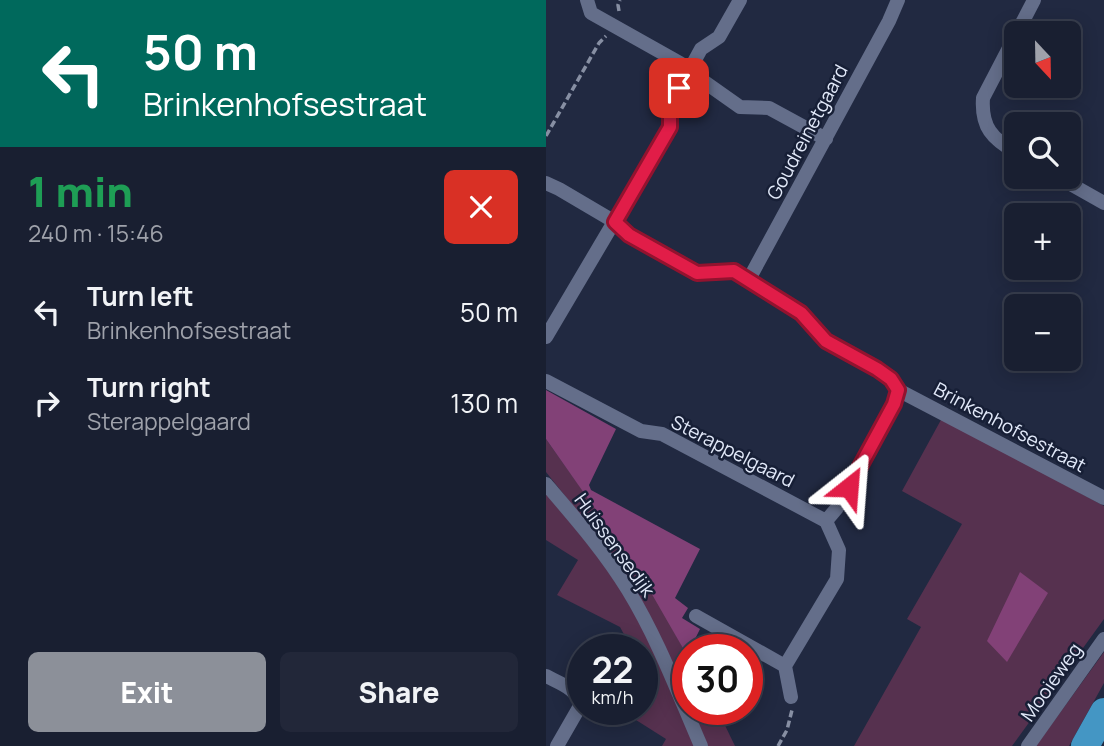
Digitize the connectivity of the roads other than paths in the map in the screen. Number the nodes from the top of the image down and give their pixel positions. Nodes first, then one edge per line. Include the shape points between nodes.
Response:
1 (587, 0) edge
2 (740, 0) edge
3 (898, 0) edge
4 (1034, 0) edge
5 (689, 71) junction
6 (826, 139) junction
7 (1004, 146) edge
8 (546, 183) edge
9 (1079, 189) edge
10 (1104, 203) edge
11 (615, 222) junction
12 (748, 281) junction
13 (546, 337) edge
14 (546, 381) edge
15 (898, 390) junction
16 (546, 484) edge
17 (1104, 498) edge
18 (826, 521) junction
19 (696, 615) dead end
20 (1104, 639) edge
21 (785, 666) junction
22 (546, 676) edge
23 (790, 697) road end
24 (1104, 712) edge
25 (556, 746) edge
26 (701, 746) edge
27 (1028, 746) edge
28 (1085, 746) edge

1 - 5 street via 591,13
2 - 5 street via 719,37 701,49
3 - 6 street, Goudreinetgaard
4 - 7 street via 983,98 987,128
5 - 6 street via 740,107 769,108
5 - 11 street via 670,106 670,127
6 - 12 street, Goudreinetgaard
8 - 11 street, Brinkenhofsestraat
9 - 10 street
11 - 12 street, Brinkenhofsestraat via 629,235 697,273 734,271
11 - 13 street
12 - 15 street, Brinkenhofsestraat via 801,313 826,341 884,374
14 - 18 street, Sterappelgaard via 641,431 662,434
15 - 17 street, Brinkenhofsestraat
15 - 18 street
16 - 26 street, Huissensedijk via 628,589 657,642
18 - 21 street via 839,550 836,579
19 - 21 street
20 - 27 street, Mooieweg
21 - 23 street
22 - 25 street via 576,692 580,700
24 - 28 highway

